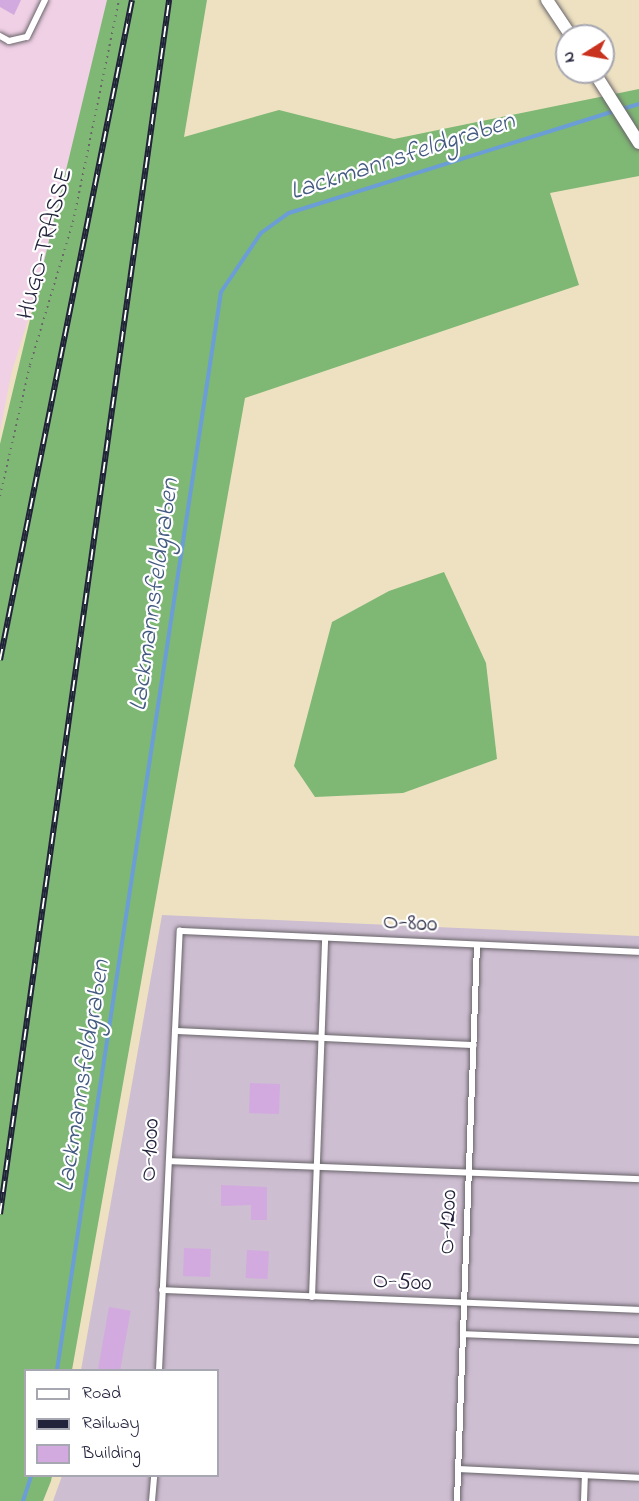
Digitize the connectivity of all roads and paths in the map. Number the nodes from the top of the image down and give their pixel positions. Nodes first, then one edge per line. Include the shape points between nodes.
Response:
1 (45, 0) edge
2 (118, 0) edge
3 (547, 0) edge
4 (563, 24) edge
5 (0, 36) edge
6 (602, 84) edge
7 (639, 143) edge
8 (0, 496) edge
9 (180, 931) joint
10 (325, 938) junction
11 (477, 945) junction
12 (639, 952) edge
13 (175, 1031) junction
14 (322, 1038) junction
15 (474, 1045) junction
16 (169, 1161) junction
17 (317, 1166) junction
18 (469, 1172) junction
19 (639, 1179) edge
20 (162, 1290) junction
21 (312, 1297) junction
22 (464, 1304) junction
23 (639, 1310) edge
24 (463, 1334) junction
25 (639, 1341) edge
26 (159, 1369) edge
27 (458, 1469) junction
28 (585, 1476) junction
29 (154, 1477) edge
30 (639, 1478) edge
31 (152, 1501) edge
32 (457, 1501) edge
33 (584, 1501) edge

1 - 5 lane via 27,38 9,41
2 - 8 path, HUGO-TRASSE via 73,222 30,365
3 - 4 street
6 - 7 street
9 - 10 lane, O-800
9 - 13 lane, O-1000
10 - 11 lane, O-800
10 - 14 lane
11 - 12 lane, O-800
11 - 15 lane, O-1200
13 - 14 lane
13 - 16 lane, O-1000
14 - 15 lane
14 - 17 lane
15 - 18 lane, O-1200
16 - 17 lane
16 - 20 lane, O-1000
17 - 18 lane
17 - 21 lane
18 - 19 lane
18 - 22 lane, O-1200
20 - 21 lane, O-500
20 - 26 lane, O-1000
21 - 22 lane, O-500
22 - 23 lane, O-500
22 - 24 lane, O-1200
24 - 25 lane
24 - 27 lane, O-1200
27 - 28 lane
27 - 32 lane, O-1200
28 - 30 lane
28 - 33 lane
29 - 31 lane

